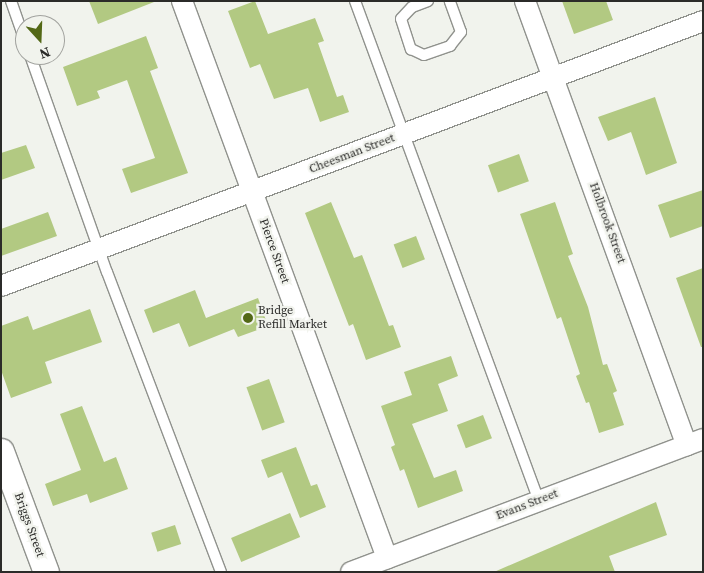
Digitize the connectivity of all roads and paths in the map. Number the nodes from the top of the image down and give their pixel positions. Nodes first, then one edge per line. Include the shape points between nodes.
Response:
1 (11, 1) edge
2 (182, 1) edge
3 (356, 1) edge
4 (428, 1) edge
5 (450, 1) edge
6 (525, 1) edge
7 (16, 15) edge
8 (703, 21) edge
9 (34, 65) edge
10 (554, 78) junction
11 (403, 134) junction
12 (252, 191) junction
13 (100, 249) junction
14 (1, 286) edge
15 (695, 442) edge
16 (1, 451) edge
17 (539, 501) junction
18 (387, 558) junction
19 (46, 572) edge
20 (221, 572) edge
21 (351, 572) edge

1 - 7 lane
2 - 12 street, Pierce Street
3 - 11 lane
4 - 5 lane via 412,7 400,19 411,49 424,55 450,46 461,32
6 - 10 street, Holbrook Street
8 - 10 street, Cheesman Street
9 - 13 lane
10 - 11 street, Cheesman Street
10 - 15 street, Holbrook Street
11 - 12 street, Cheesman Street
11 - 17 lane
12 - 13 street, Cheesman Street
12 - 18 street, Pierce Street
13 - 14 street, Cheesman Street
13 - 20 lane
15 - 17 street, Evans Street
16 - 19 street, Briggs Street
17 - 18 street, Evans Street
18 - 21 street, Evans Street

